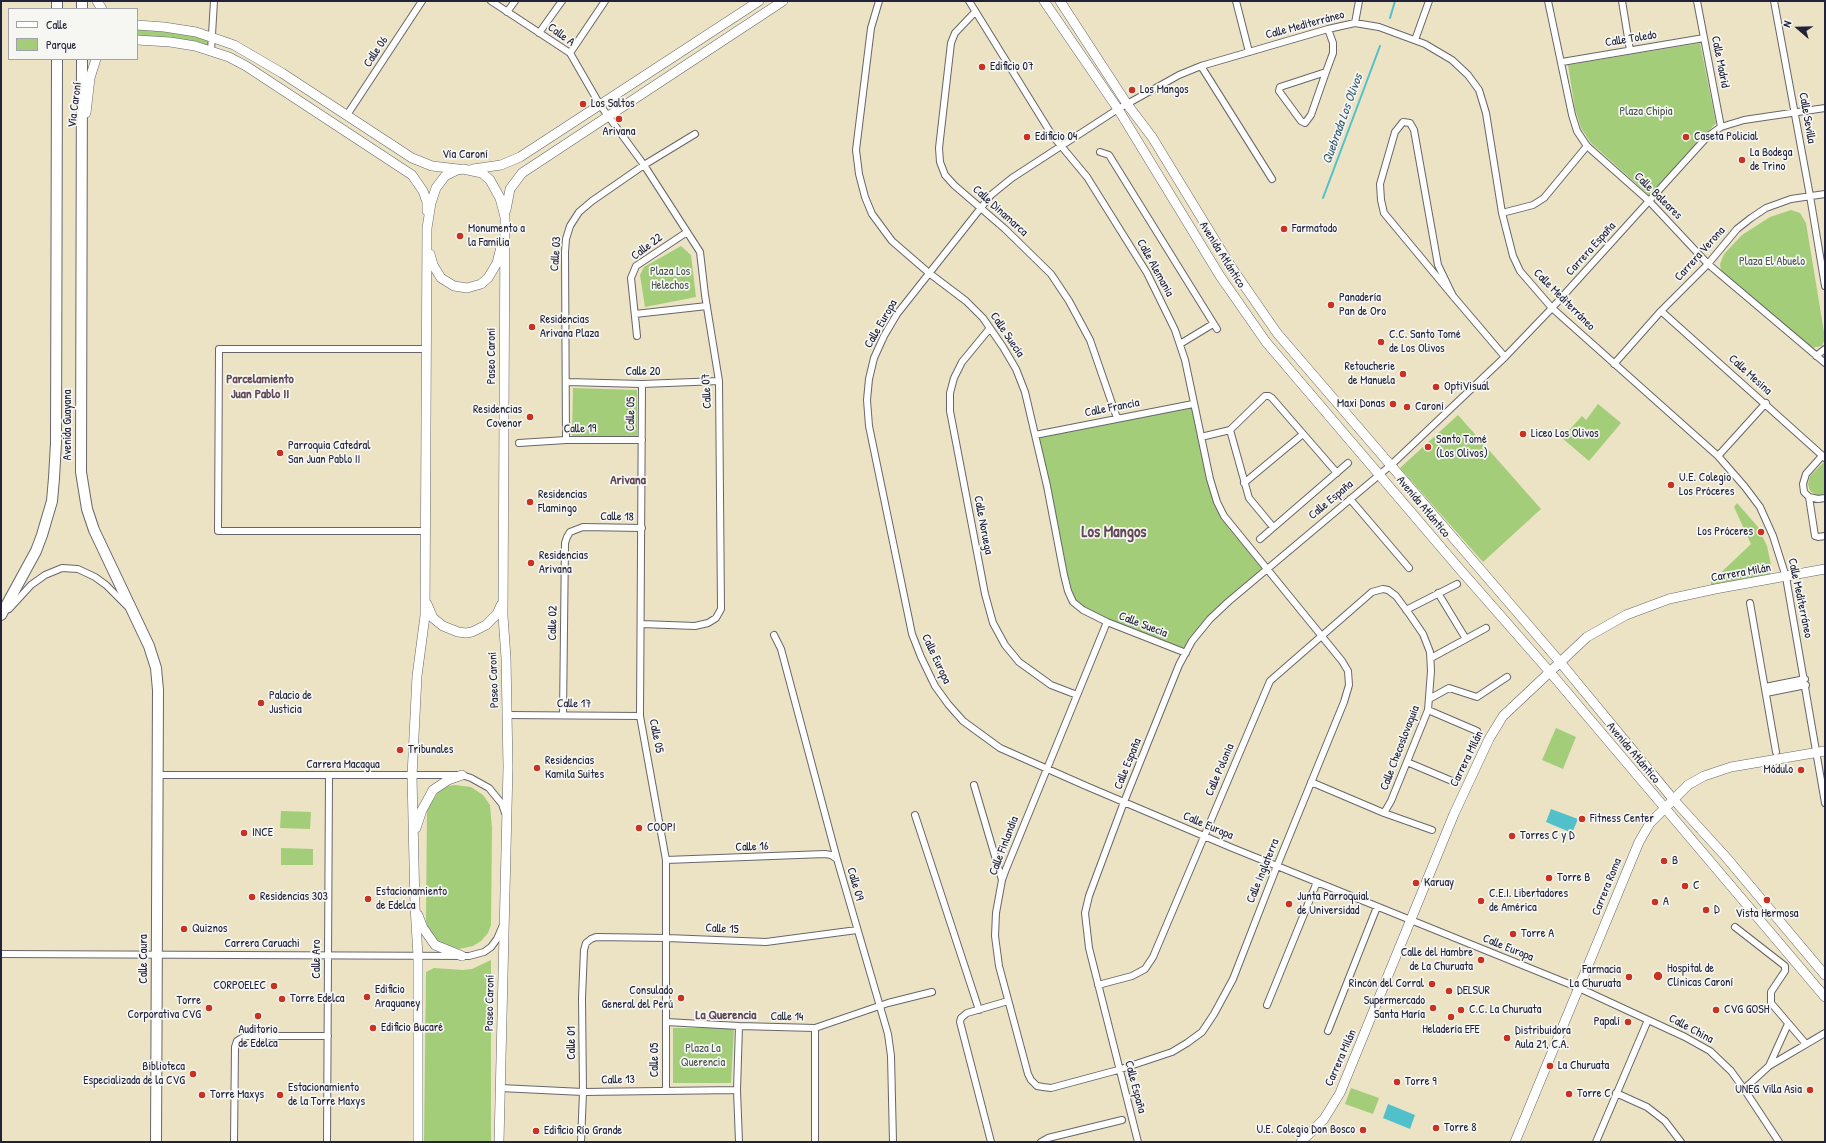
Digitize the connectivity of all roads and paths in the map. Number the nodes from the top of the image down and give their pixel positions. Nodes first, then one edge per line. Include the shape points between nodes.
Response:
1 (214, 1) edge
2 (422, 1) edge
3 (491, 1) edge
4 (515, 1) edge
5 (562, 1) edge
6 (605, 1) edge
7 (759, 1) edge
8 (783, 1) edge
9 (879, 1) edge
10 (969, 1) edge
11 (1044, 1) edge
12 (1060, 1) edge
13 (1236, 1) edge
14 (1359, 1) edge
15 (1429, 1) edge
16 (1548, 1) edge
17 (1622, 1) edge
18 (1697, 1) edge
19 (1774, 1) edge
20 (508, 12) junction
21 (975, 12) junction
22 (1355, 23) junction
23 (138, 25) edge
24 (1328, 29) junction
25 (539, 33) junction
26 (212, 37) junction
27 (1704, 38) junction
28 (138, 40) edge
29 (1415, 40) junction
30 (1630, 50) junction
31 (211, 51) junction
32 (1249, 52) junction
33 (570, 53) junction
34 (56, 60) edge
35 (82, 60) edge
36 (96, 60) edge
37 (1562, 62) junction
38 (1201, 66) junction
39 (1326, 72) junction
40 (1127, 104) junction
41 (600, 105) junction
42 (1825, 108) edge
43 (1118, 109) junction
44 (1795, 113) junction
45 (347, 115) junction
46 (607, 116) junction
47 (1721, 127) junction
48 (695, 134) dead end
49 (1062, 146) junction
50 (1587, 146) junction
51 (1100, 152) dead end
52 (81, 154) junction
53 (644, 165) junction
54 (463, 169) junction
55 (1272, 179) dead end
56 (1825, 194) edge
57 (1810, 196) junction
58 (1649, 201) junction
59 (980, 208) junction
60 (1502, 213) junction
61 (505, 217) junction
62 (427, 228) junction
63 (687, 232) junction
64 (1708, 264) junction
65 (929, 273) junction
66 (1825, 286) edge
67 (1453, 296) junction
68 (707, 306) junction
69 (1552, 308) junction
70 (1662, 312) junction
71 (634, 314) junction
72 (990, 328) junction
73 (637, 336) dead end
74 (1180, 344) junction
75 (426, 350) junction
76 (1825, 350) edge
77 (1816, 356) junction
78 (1505, 357) junction
79 (1825, 363) edge
80 (1614, 364) junction
81 (719, 381) junction
82 (566, 382) junction
83 (642, 384) junction
84 (1766, 403) junction
85 (1193, 404) junction
86 (1116, 418) junction
87 (1230, 430) junction
88 (1303, 434) junction
89 (1035, 435) junction
90 (1201, 436) junction
91 (566, 440) junction
92 (642, 440) junction
93 (519, 443) dead end
94 (1718, 456) junction
95 (1824, 457) edge
96 (1348, 463) dead end
97 (1391, 465) junction
98 (1337, 473) junction
99 (1380, 474) junction
100 (1244, 483) junction
101 (1809, 497) junction
102 (1825, 498) edge
103 (1350, 499) junction
104 (1273, 527) junction
105 (642, 528) junction
106 (425, 531) junction
107 (570, 532) joint
108 (1825, 536) edge
109 (1260, 539) dead end
110 (1268, 568) junction
111 (1409, 568) dead end
112 (1825, 569) edge
113 (1786, 577) junction
114 (1456, 584) dead end
115 (1438, 593) junction
116 (425, 595) junction
117 (1396, 596) joint
118 (503, 599) junction
119 (1750, 603) dead end
120 (1406, 610) junction
121 (1, 615) edge
122 (134, 615) junction
123 (1, 620) edge
124 (1107, 622) junction
125 (642, 624) junction
126 (1486, 628) dead end
127 (774, 635) dead end
128 (1322, 635) junction
129 (1466, 639) junction
130 (1186, 653) junction
131 (1430, 658) junction
132 (1560, 662) junction
133 (1550, 671) junction
134 (1507, 677) dead end
135 (1805, 682) junction
136 (1765, 690) junction
137 (1077, 695) junction
138 (1429, 699) junction
139 (1428, 710) junction
140 (507, 715) junction
141 (563, 715) junction
142 (640, 716) junction
143 (1477, 731) dead end
144 (1821, 751) edge
145 (1776, 752) dead end
146 (1407, 762) junction
147 (1047, 769) junction
148 (158, 775) junction
149 (462, 775) junction
150 (329, 776) junction
151 (412, 776) junction
152 (1452, 781) dead end
153 (1311, 782) junction
154 (974, 785) dead end
155 (1673, 800) junction
156 (1124, 802) junction
157 (1825, 803) edge
158 (1664, 808) junction
159 (1384, 813) junction
160 (915, 815) dead end
161 (507, 818) junction
162 (1432, 830) dead end
163 (1204, 836) junction
164 (414, 837) junction
165 (837, 859) junction
166 (666, 860) junction
167 (1277, 866) junction
168 (1002, 880) junction
169 (1317, 882) junction
170 (415, 906) junction
171 (1377, 907) junction
172 (504, 920) junction
173 (1411, 920) junction
174 (1735, 927) dead end
175 (857, 930) junction
176 (667, 938) junction
177 (586, 944) joint
178 (1, 954) edge
179 (157, 955) junction
180 (328, 955) junction
181 (418, 956) junction
182 (462, 956) junction
183 (1825, 975) edge
184 (1098, 985) junction
185 (1579, 988) junction
186 (932, 992) dead end
187 (1825, 997) edge
188 (1008, 1001) junction
189 (1267, 1005) dead end
190 (880, 1006) junction
191 (979, 1010) junction
192 (1648, 1020) junction
193 (666, 1022) junction
194 (1788, 1024) junction
195 (739, 1026) junction
196 (815, 1028) junction
197 (1328, 1031) dead end
198 (1825, 1033) edge
199 (328, 1036) junction
200 (1806, 1044) junction
201 (1769, 1066) junction
202 (1118, 1070) junction
203 (1037, 1086) joint
204 (500, 1088) junction
205 (1744, 1089) junction
206 (666, 1090) junction
207 (737, 1090) junction
208 (583, 1092) junction
209 (1616, 1093) junction
210 (1122, 1120) dead end
211 (156, 1142) edge
212 (234, 1142) edge
213 (327, 1142) edge
214 (418, 1142) edge
215 (500, 1142) edge
216 (581, 1142) edge
217 (739, 1142) edge
218 (815, 1142) edge
219 (892, 1142) edge
220 (991, 1142) edge
221 (1042, 1142) edge
222 (1138, 1142) edge
223 (1300, 1142) edge
224 (1515, 1142) edge
225 (1596, 1142) edge
226 (1681, 1142) edge
227 (1779, 1142) edge

1 - 26 street
2 - 45 street, Calle 06
3 - 20 street, Calle A
4 - 20 street
5 - 25 street
6 - 33 street
7 - 41 main road, Vía Caroní
8 - 46 main road
9 - 65 street, Calle Suecia via 870,28 856,150 859,174 865,197 879,225 892,241
10 - 21 street, Calle Alemania
11 - 43 main road, Avenida Atlántico
12 - 40 main road, Avenida Atlántico
13 - 32 street
14 - 22 street
15 - 29 street
16 - 37 street, Calle Baleares
17 - 30 street
18 - 27 street, Calle Madrid
19 - 44 street, Calle Sevilla
20 - 25 street, Calle A
21 - 49 street, Calle Alemania via 1052,135
21 - 59 street, Calle Dinamarca via 955,33 951,43 939,148 940,162 945,175
22 - 24 street, Calle Mediterráneo
22 - 29 street, Calle Mediterráneo via 1379,27
23 - 26 main road, Vía Caroní via 179,29
24 - 32 street, Calle Mediterráneo
24 - 39 street via 1333,43 1333,53
25 - 33 street, Calle A
26 - 31 street
26 - 45 main road, Vía Caroní via 253,55
27 - 30 street, Calle Toledo
27 - 47 street, Calle Madrid
28 - 31 main road via 170,42
29 - 60 street, Calle Mediterráneo via 1452,60 1479,90 1486,113
30 - 37 street, Calle Toledo
31 - 62 main road via 246,66 408,172 418,182 427,202
32 - 38 street, Calle Mediterráneo
33 - 41 street, Calle A
34 - 121 main road, Avenida Guayana via 54,478 50,507 36,551
35 - 52 main road, Avenida Guayana
36 - 52 main road, Vía Caroní via 90,78
37 - 50 street, Calle Baleares via 1572,115 1577,131
38 - 40 street, Calle Mediterráneo via 1179,75
38 - 55 street
39 - 39 street via 1311,115 1305,123 1279,91 1280,87
40 - 43 street, Calle Mediterráneo
40 - 97 main road, Avenida Atlántico via 1152,137 1232,268 1277,333
41 - 46 street, Calle A
41 - 54 main road, Vía Caroní via 511,162
42 - 44 street, Carrera España
43 - 49 street, Calle Europa
43 - 99 main road, Avenida Atlántico via 1220,276 1266,342
44 - 47 street, Carrera España via 1744,120
44 - 57 street, Calle Sevilla
45 - 54 main road, Vía Caroní via 420,162 441,168
46 - 53 street, Calle 07
46 - 61 main road via 517,178 508,196
47 - 58 street, Carrera España via 1707,137
48 - 53 street, Calle 03
49 - 59 street, Calle Europa via 1012,178
49 - 74 street, Calle Alemania via 1087,176 1148,273
50 - 58 street, Calle Baleares
50 - 60 street via 1544,198
51 - 74 street via 1110,155 1215,327
52 - 122 main road, Avenida Guayana via 81,472 87,509 94,530
53 - 63 street, Calle 07
53 - 82 street, Calle 03 via 592,201 579,212 570,226 566,239
54 - 61 main road, Paseo Caroní via 482,173 490,180 500,198
54 - 62 main road, Paseo Caroní via 445,176 436,188
56 - 57 street, Carrera Verona
57 - 64 street, Carrera Verona via 1791,199 1766,208 1751,218 1737,229
57 - 66 street, Calle Sevilla
58 - 64 street, Calle Baleares
58 - 69 street, Carrera España
59 - 65 street, Calle Europa
59 - 86 street, Calle Dinamarca via 1006,229 1051,274 1069,301 1090,340
60 - 69 street, Calle Mediterráneo via 1513,256 1520,271
61 - 62 main road, Paseo Caroní via 500,253 493,272 481,284 467,288 454,286 437,274 430,256
61 - 118 main road, Paseo Caroní
62 - 75 main road, Paseo Caroní
63 - 68 street, Calle 07 via 700,252
63 - 71 street, Calle 22 via 636,266 631,278
64 - 70 street, Carrera Verona
64 - 77 street, Calle Baleares
65 - 72 street, Calle Suecia via 966,301
65 - 147 street, Calle Europa via 897,314 884,336 874,358 867,400 869,426 912,634 935,686 963,721 1000,748
67 - 67 street via 1438,265 1414,130 1410,123 1403,122 1395,132 1380,184 1384,213
67 - 78 street
68 - 71 street
68 - 81 street, Calle 07
69 - 78 street, Carrera España
69 - 80 street, Calle Mediterráneo
70 - 80 street, Carrera Verona
70 - 84 street, Calle Mesina
71 - 73 street, Calle 22
72 - 89 street, Calle Suecia via 1016,369 1025,392
72 - 137 street, Calle Noruega via 962,362 950,393 950,411 985,594 993,623 1005,645 1019,662 1051,685
74 - 85 street, Calle Alemania
75 - 106 main road, Paseo Caroní
75 - 106 street via 219,349 218,530
76 - 77 street
77 - 79 street, Calle Baleares
78 - 97 street, Carrera España
80 - 94 street, Calle Mediterráneo
81 - 83 street, Calle 20
81 - 125 street, Calle 07 via 721,609 716,618 695,626
82 - 83 street, Calle 20
82 - 91 street, Calle 03
83 - 92 street, Calle 05
84 - 94 street
84 - 95 street, Calle Mesina
85 - 86 street, Calle Francia
85 - 90 street, Calle Alemania
86 - 89 street, Calle Francia
87 - 88 street via 1265,396 1272,398
87 - 90 street
87 - 100 street
88 - 98 street
88 - 100 street
89 - 124 street, Calle Suecia via 1068,591 1073,602 1082,610
90 - 110 street, Calle Alemania via 1210,479 1224,516
91 - 92 street, Calle 19
91 - 93 street, Calle 19
92 - 105 street, Calle 05
94 - 113 street, Calle Mediterráneo via 1760,508 1773,536
95 - 101 street, Calle Mesina via 1806,474 1804,492
96 - 98 street
97 - 99 street, Carrera España
97 - 132 main road, Avenida Atlántico
98 - 104 street
99 - 103 street, Calle España
99 - 133 main road, Avenida Atlántico
100 - 104 street via 1249,498
101 - 102 street
101 - 108 street via 1815,536
103 - 110 street, Calle España
103 - 111 street
104 - 109 street
105 - 107 street, Calle 18 via 583,527
105 - 125 street, Calle 05
106 - 116 main road, Paseo Caroní
107 - 141 street, Calle 02 via 565,543
110 - 128 street, Calle Inglaterra
110 - 130 street, Calle España via 1210,619 1192,641
112 - 113 main road, Carrera Milán
113 - 132 main road, Carrera Milán via 1669,599 1626,615 1587,638
113 - 135 street, Calle Mediterráneo
114 - 115 street
115 - 120 street
115 - 129 street
116 - 118 main road via 429,611 438,622 450,630 466,632 480,629 493,620
116 - 151 main road, Paseo Caroní via 423,635 416,682
117 - 120 street, Calle Checoslovaquia
117 - 128 street, Calle Polonia via 1383,589 1372,592
118 - 140 main road, Paseo Caroní
119 - 136 street
120 - 131 street, Calle Checoslovaquia via 1423,634
122 - 123 street via 95,577 78,569 62,568 45,575 31,585
122 - 148 main road, Avenida Guayana via 156,668
124 - 130 street, Calle Suecia
124 - 137 street, Calle Finlandia
125 - 142 street, Calle 05
126 - 129 street
127 - 165 street, Calle 09 via 781,649
128 - 153 street, Calle Inglaterra via 1348,671 1349,685
128 - 163 street, Calle Polonia via 1270,681
129 - 131 street
130 - 156 street, Calle España
131 - 138 street, Calle Checoslovaquia
132 - 133 main road, Carrera Milán
132 - 155 main road, Avenida Atlántico
133 - 158 main road, Avenida Atlántico
133 - 173 main road, Carrera Milán via 1503,716 1489,738 1454,814
134 - 138 street via 1477,697 1449,688
135 - 136 street
135 - 144 street, Calle Mediterráneo
136 - 145 street
137 - 147 street, Calle Finlandia
138 - 139 street, Calle Checoslovaquia
139 - 143 street
139 - 146 street, Calle Checoslovaquia
140 - 141 street, Calle 17
140 - 161 main road, Paseo Caroní
141 - 142 street, Calle 17
142 - 166 street, Calle 05
144 - 155 main road, Carrera Roma via 1731,767 1704,776 1688,785
144 - 157 street, Calle Mediterráneo
146 - 152 street
146 - 159 street, Calle Checoslovaquia via 1392,801
147 - 156 street, Calle Europa
147 - 168 street, Calle Finlandia
148 - 150 street, Carrera Macagua
148 - 179 main road, Calle Caura
149 - 151 street, Carrera Macagua
149 - 161 street, Carrera Macagua via 481,783 496,795
149 - 164 main road via 433,790 422,810
150 - 151 street, Carrera Macagua
150 - 180 street, Calle Aro
151 - 164 main road, Paseo Caroní
153 - 159 street
153 - 167 street, Calle Inglaterra
154 - 168 street
155 - 158 main road, Carrera Roma
155 - 183 main road, Avenida Atlántico via 1725,856
156 - 163 street, Calle Europa
156 - 184 street, Calle España via 1084,914
158 - 185 main road, Carrera Roma via 1650,823 1639,842
158 - 187 main road, Avenida Atlántico
159 - 162 street
160 - 191 street
161 - 172 main road, Paseo Caroní
163 - 167 street, Calle Europa
163 - 184 street, Calle Polonia via 1153,957 1144,969 1132,976
164 - 170 main road, Paseo Caroní
165 - 166 street, Calle 16 via 825,854
165 - 175 street, Calle 09
166 - 176 street, Calle 05
167 - 169 street, Calle Europa
167 - 202 street, Calle Inglaterra via 1233,979 1202,1032 1172,1052
168 - 188 street, Calle Finlandia via 996,913 996,936 999,966
169 - 171 street, Calle Europa
169 - 189 street
170 - 181 main road, Paseo Caroní
170 - 182 main road via 423,928 435,945
171 - 173 street, Calle Europa
171 - 197 street
172 - 182 street, Carrera Caruachi via 497,939 484,952
172 - 204 main road, Paseo Caroní
173 - 185 street, Calle Europa
173 - 223 main road, Carrera Milán via 1340,1093 1324,1119
174 - 194 street via 1784,966 1785,971 1771,992 1771,1002
175 - 176 street, Calle 15 via 766,942
175 - 190 street, Calle 09
176 - 177 street, Calle 15 via 596,937
176 - 193 street, Calle 05
177 - 208 street, Calle 01 via 582,998
178 - 179 street, Carrera Caruachi
179 - 180 street, Carrera Caruachi
179 - 211 main road, Calle Caura
180 - 181 street, Carrera Caruachi
180 - 199 street, Calle Aro
181 - 182 street, Carrera Caruachi
181 - 214 main road, Paseo Caroní
184 - 202 street, Calle España
185 - 192 street, Calle China
185 - 224 main road, Carrera Roma
186 - 190 street, Calle 14
188 - 191 street
188 - 203 street, Calle Finlandia via 1028,1074
190 - 196 street, Calle 14
190 - 219 street, Calle 09 via 891,1056
191 - 220 street via 964,1015 960,1026
192 - 205 street, Calle China via 1710,1051 1731,1071
192 - 209 street
193 - 195 street, Calle 14
193 - 206 street, Calle 05
194 - 200 street
194 - 201 street
195 - 196 street, Calle 14
195 - 207 street
196 - 218 street
198 - 200 street
199 - 212 street via 245,1036 237,1041
199 - 213 street, Calle Aro
200 - 201 street
201 - 205 street
202 - 203 street, Calle Inglaterra via 1051,1088
202 - 222 street, Calle España
204 - 208 street, Calle 13
204 - 215 main road, Paseo Caroní
205 - 227 street, Calle China
206 - 207 street, Calle 13
206 - 208 street, Calle 13
207 - 217 street
208 - 216 street, Calle 01
209 - 225 street
209 - 226 street via 1647,1107 1665,1121
210 - 221 street via 1048,1138

